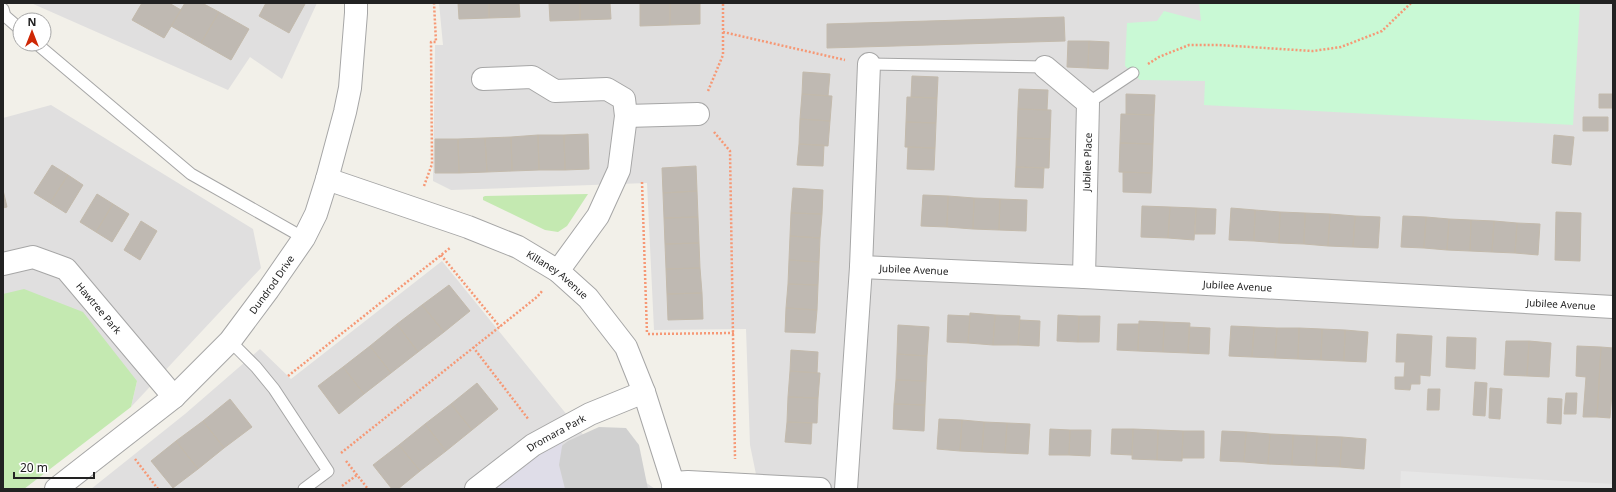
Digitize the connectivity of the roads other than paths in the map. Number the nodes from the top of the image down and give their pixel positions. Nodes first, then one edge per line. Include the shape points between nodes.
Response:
1 (356, 3) edge
2 (3, 9) edge
3 (12, 22) edge
4 (46, 52) edge
5 (869, 64) joint
6 (1045, 67) joint
7 (1133, 73) road end
8 (483, 79) dead end
9 (1088, 103) junction
10 (698, 114) road end
11 (626, 116) junction
12 (327, 179) junction
13 (304, 238) junction
14 (3, 264) edge
15 (861, 267) junction
16 (558, 271) junction
17 (1084, 277) junction
18 (1613, 307) edge
19 (230, 341) junction
20 (644, 392) junction
21 (174, 397) junction
22 (673, 486) edge
23 (56, 489) edge
24 (304, 489) edge
25 (476, 489) edge
26 (820, 489) edge
27 (846, 489) edge

1 - 12 street, Dundrod Drive via 350,88
2 - 3 lane via 5,16
4 - 13 lane via 191,174
5 - 6 lane
5 - 15 street
6 - 9 street
7 - 9 lane
8 - 11 street via 532,77 555,91 607,89 624,99
9 - 17 street, Jubilee Place
10 - 11 street
11 - 16 street via 619,170 598,216
12 - 13 street, Dundrod Drive via 316,214
12 - 16 street, Killaney Avenue via 468,227 518,247
13 - 19 street, Dundrod Drive
14 - 21 street, Hawtree Park via 33,257 66,269
15 - 17 street, Jubilee Avenue
15 - 27 street
16 - 20 street, Killaney Avenue via 588,298 626,347
17 - 18 street, Jubilee Avenue
19 - 21 street, Dundrod Drive
19 - 24 lane via 274,389 328,471
20 - 22 street, Killaney Avenue
20 - 25 street, Dromara Park via 590,414 533,445
21 - 23 street, Dundrod Drive
22 - 26 street via 688,482

